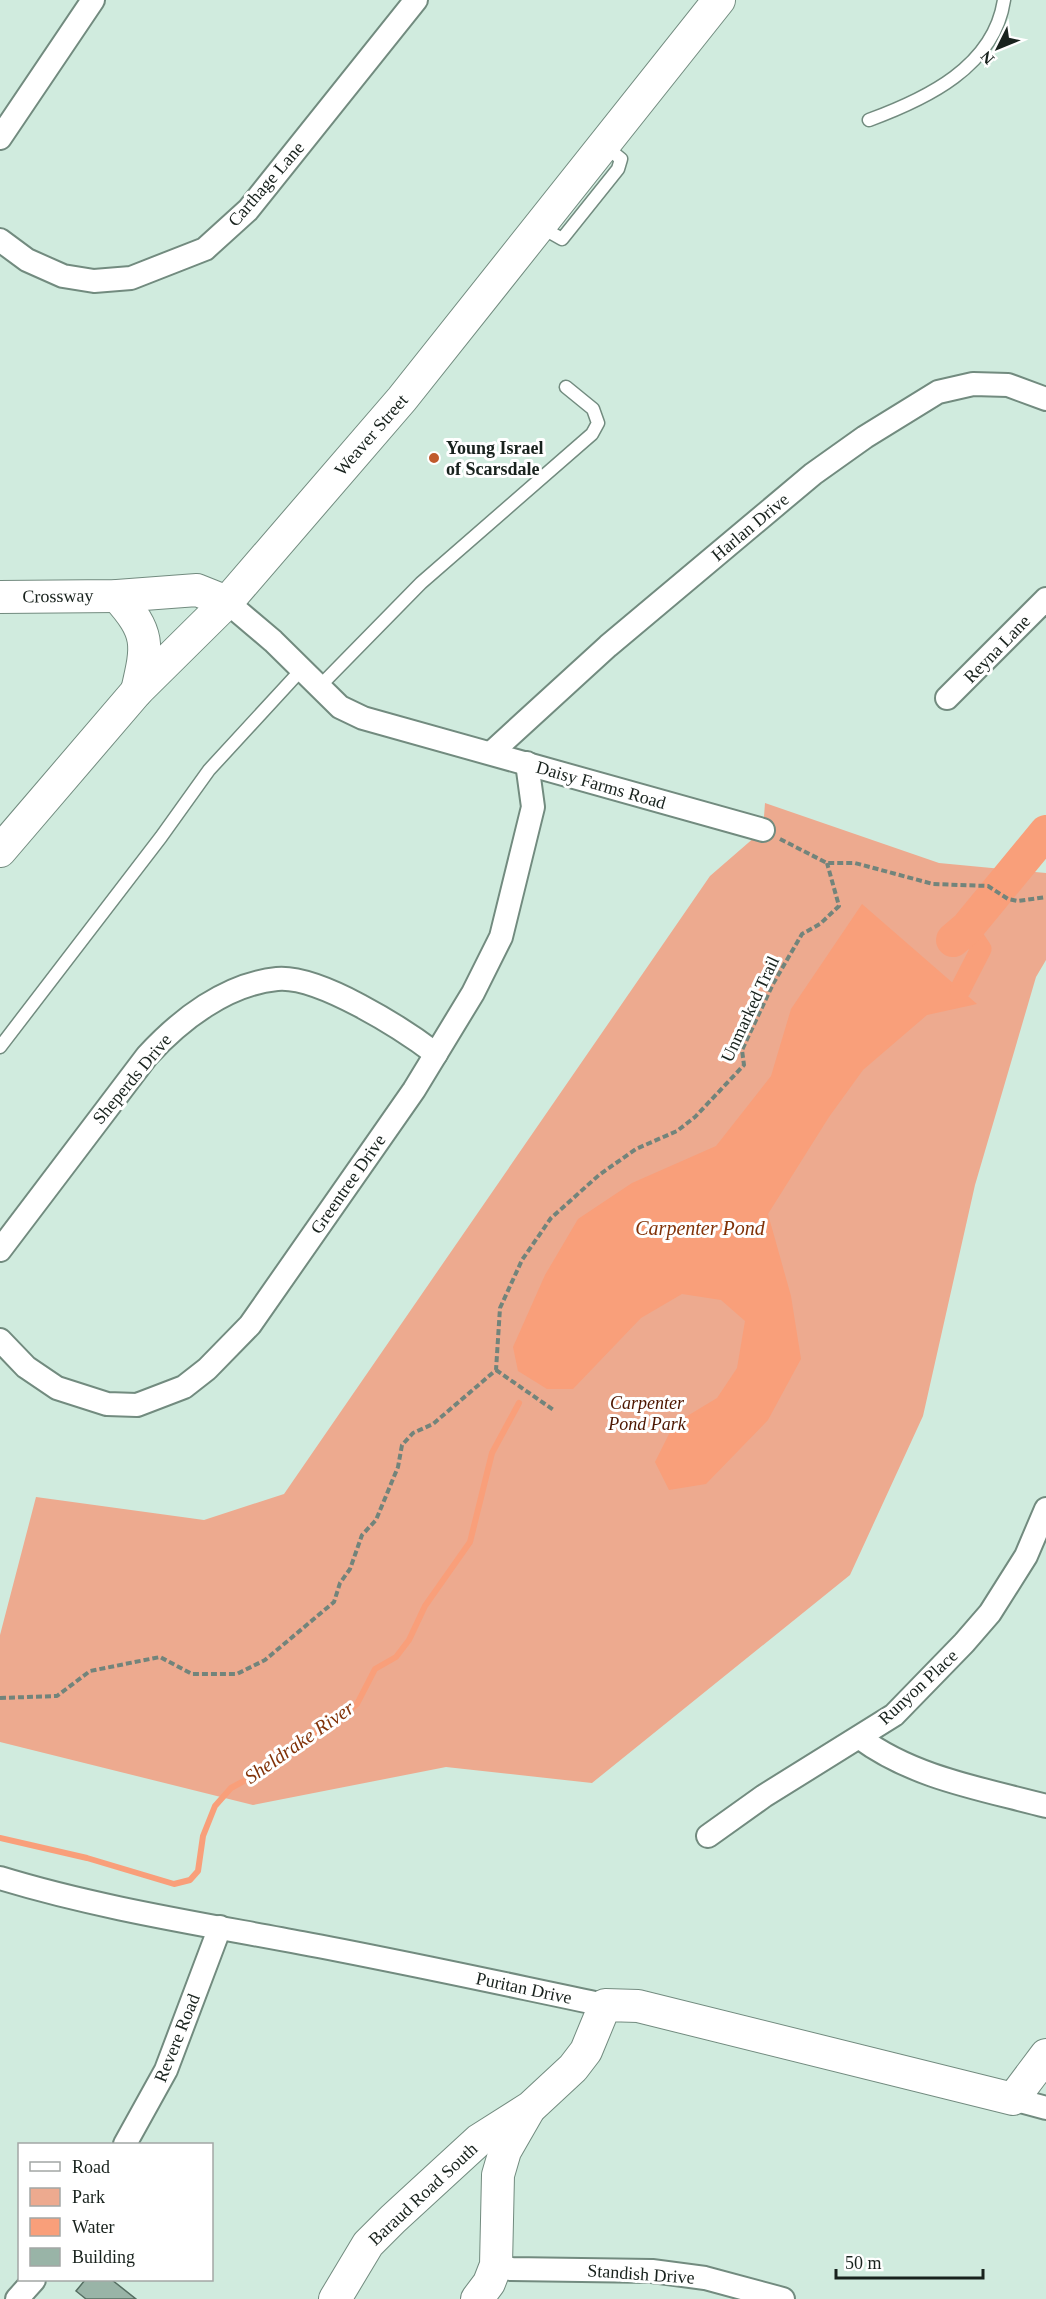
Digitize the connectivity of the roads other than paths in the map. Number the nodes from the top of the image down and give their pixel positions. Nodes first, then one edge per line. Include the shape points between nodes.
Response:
1 (93, 0) edge
2 (416, 0) edge
3 (719, 0) edge
4 (744, 0) edge
5 (1004, 0) edge
6 (690, 38) junction
7 (869, 120) dead end
8 (0, 138) edge
9 (0, 240) edge
10 (566, 387) dead end
11 (1046, 399) edge
12 (117, 596) junction
13 (0, 597) edge
14 (1046, 599) edge
15 (227, 602) junction
16 (302, 669) junction
17 (319, 687) junction
18 (137, 691) junction
19 (946, 698) dead end
20 (491, 753) junction
21 (528, 763) junction
22 (763, 830) road end
23 (0, 850) edge
24 (0, 1047) edge
25 (436, 1054) junction
26 (0, 1250) edge
27 (0, 1340) edge
28 (1046, 1509) edge
29 (860, 1738) junction
30 (1046, 1806) edge
31 (708, 1836) dead end
32 (0, 1878) edge
33 (220, 1928) junction
34 (605, 2005) junction
35 (1046, 2055) edge
36 (1013, 2099) junction
37 (531, 2107) junction
38 (1046, 2108) edge
39 (126, 2143) edge
40 (496, 2265) junction
41 (33, 2281) edge
42 (17, 2299) edge
43 (335, 2299) edge
44 (477, 2299) edge
45 (783, 2299) edge

1 - 8 street
2 - 9 street, Carthage Lane via 248,210 204,249 131,278 94,281 54,272 27,260
3 - 6 street, Weaver Street
4 - 6 street
5 - 7 lane via 988,44 965,68 909,105
6 - 15 street, Weaver Street via 402,399
10 - 17 lane via 593,409 598,423 592,434 422,583
11 - 20 street, Harlan Drive via 1008,385 973,384 938,392 865,436 813,474 617,639
12 - 13 street, Crossway
12 - 15 street, Crossway via 197,590
12 - 18 street, Crossway via 137,618 143,637 146,652
14 - 19 street, Reyna Lane
15 - 16 street, Daisy Farms Road
15 - 18 street, Weaver Street
16 - 17 street, Daisy Farms Road
16 - 24 lane via 209,770
17 - 20 street, Daisy Farms Road via 340,707 363,718
18 - 23 street, Weaver Street
20 - 21 street, Daisy Farms Road
21 - 22 street, Daisy Farms Road
21 - 25 street, Greentree Drive via 533,807 501,937
25 - 26 street, Sheperds Drive via 398,1026 302,982 278,978 228,995 169,1032 147,1056
25 - 27 street, Greentree Drive via 250,1325 207,1370 184,1387 137,1405 86,1399 26,1367
28 - 29 street, Runyon Place via 1026,1556 983,1620 894,1715
29 - 30 street via 926,1774
29 - 31 street, Runyon Place via 764,1796
32 - 33 street, Puritan Drive
33 - 34 street, Puritan Drive
33 - 39 street, Revere Road via 166,2070
34 - 36 street, Puritan Drive via 649,2008
34 - 37 street, Baraud Road South via 586,2050 573,2068
35 - 36 street
36 - 38 street, Puritan Drive
37 - 40 street, Baraud Road South via 515,2130 498,2175
37 - 43 street, Baraud Road South via 479,2140 393,2219 368,2244
40 - 44 street, Baraud Road South
40 - 45 street, Standish Drive via 511,2269 652,2271 705,2278
41 - 42 street

